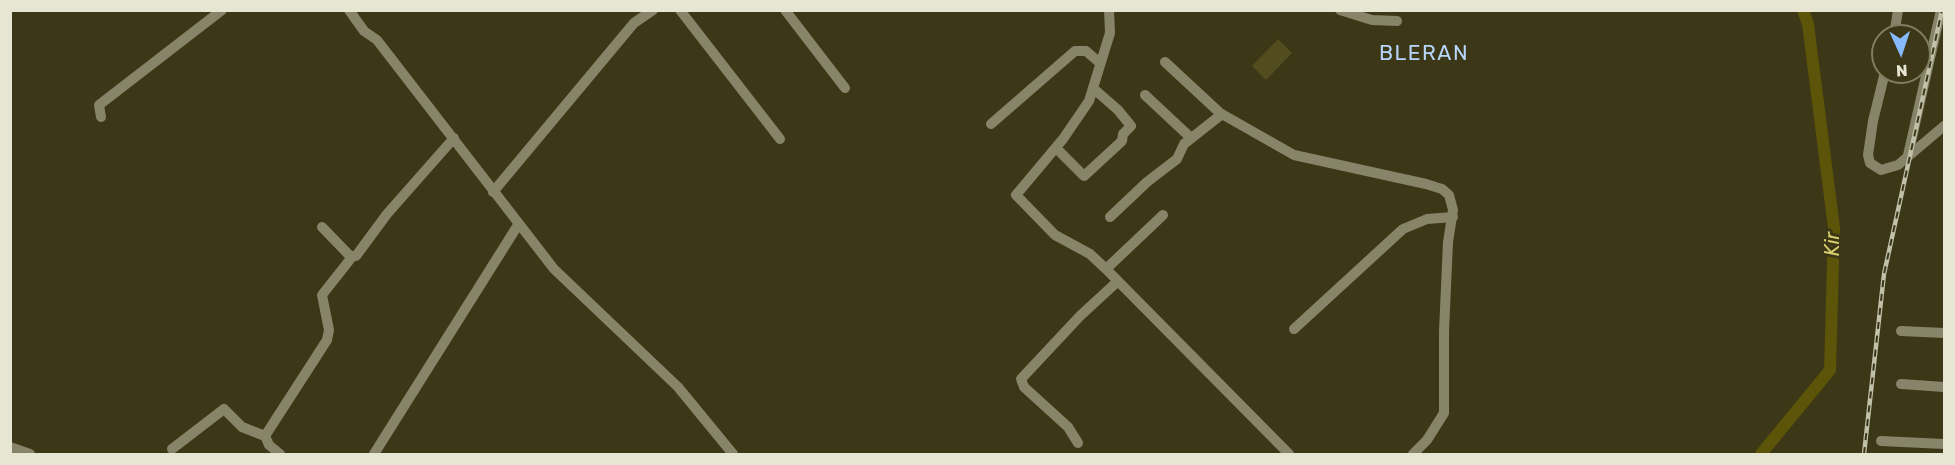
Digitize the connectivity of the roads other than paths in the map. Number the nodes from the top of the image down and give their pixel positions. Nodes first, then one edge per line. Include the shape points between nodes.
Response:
1 (222, 10) edge
2 (349, 10) edge
3 (652, 10) edge
4 (680, 10) edge
5 (784, 10) edge
6 (1109, 10) edge
7 (1340, 10) edge
8 (1941, 10) edge
9 (1397, 21) dead end
10 (1165, 62) dead end
11 (1100, 63) junction
12 (1883, 84) edge
13 (845, 88) dead end
14 (1094, 90) junction
15 (1145, 95) dead end
16 (1222, 114) junction
17 (101, 117) dead end
18 (991, 124) dead end
19 (1944, 126) edge
20 (454, 138) junction
21 (1191, 138) junction
22 (780, 139) dead end
23 (1056, 148) junction
24 (1908, 154) junction
25 (493, 192) junction
26 (1163, 215) dead end
27 (1110, 217) dead end
28 (1453, 217) junction
29 (518, 225) junction
30 (322, 227) dead end
31 (352, 257) junction
32 (1106, 269) junction
33 (1118, 281) junction
34 (1294, 329) dead end
35 (1901, 331) dead end
36 (1944, 333) edge
37 (1901, 384) dead end
38 (1944, 387) edge
39 (266, 436) junction
40 (1881, 441) dead end
41 (1078, 443) dead end
42 (1944, 444) edge
43 (10, 447) edge
44 (172, 449) dead end
45 (30, 454) edge
46 (280, 454) edge
47 (374, 454) edge
48 (733, 454) edge
49 (1289, 454) edge
50 (1413, 454) edge

1 - 17 street via 99,105
2 - 20 street
3 - 25 street via 634,23
4 - 22 street
5 - 13 street
6 - 11 street via 1110,33
7 - 9 street via 1372,20
8 - 24 street
10 - 16 street
11 - 14 street
11 - 18 street via 1086,51 1076,51
12 - 24 street via 1868,155 1881,170 1898,165
14 - 23 street
14 - 23 street via 1131,126 1122,141 1084,176
15 - 21 street
16 - 21 street
16 - 28 street via 1294,155 1442,189 1449,195
19 - 24 street
20 - 25 street
20 - 31 street
21 - 27 street via 1177,159
23 - 32 street via 1016,195 1055,236 1090,254
25 - 29 street
26 - 32 street
28 - 34 street via 1427,219 1403,229
28 - 50 street via 1448,242 1444,413
29 - 47 street
29 - 48 street via 554,268 678,387
30 - 31 street
31 - 39 street via 322,294 329,330 327,340
32 - 33 street
33 - 41 street via 1022,379 1024,387 1068,427
33 - 49 street
35 - 36 street
37 - 38 street
39 - 44 street via 239,424 224,409
39 - 46 street via 269,445
40 - 42 street
43 - 45 street

